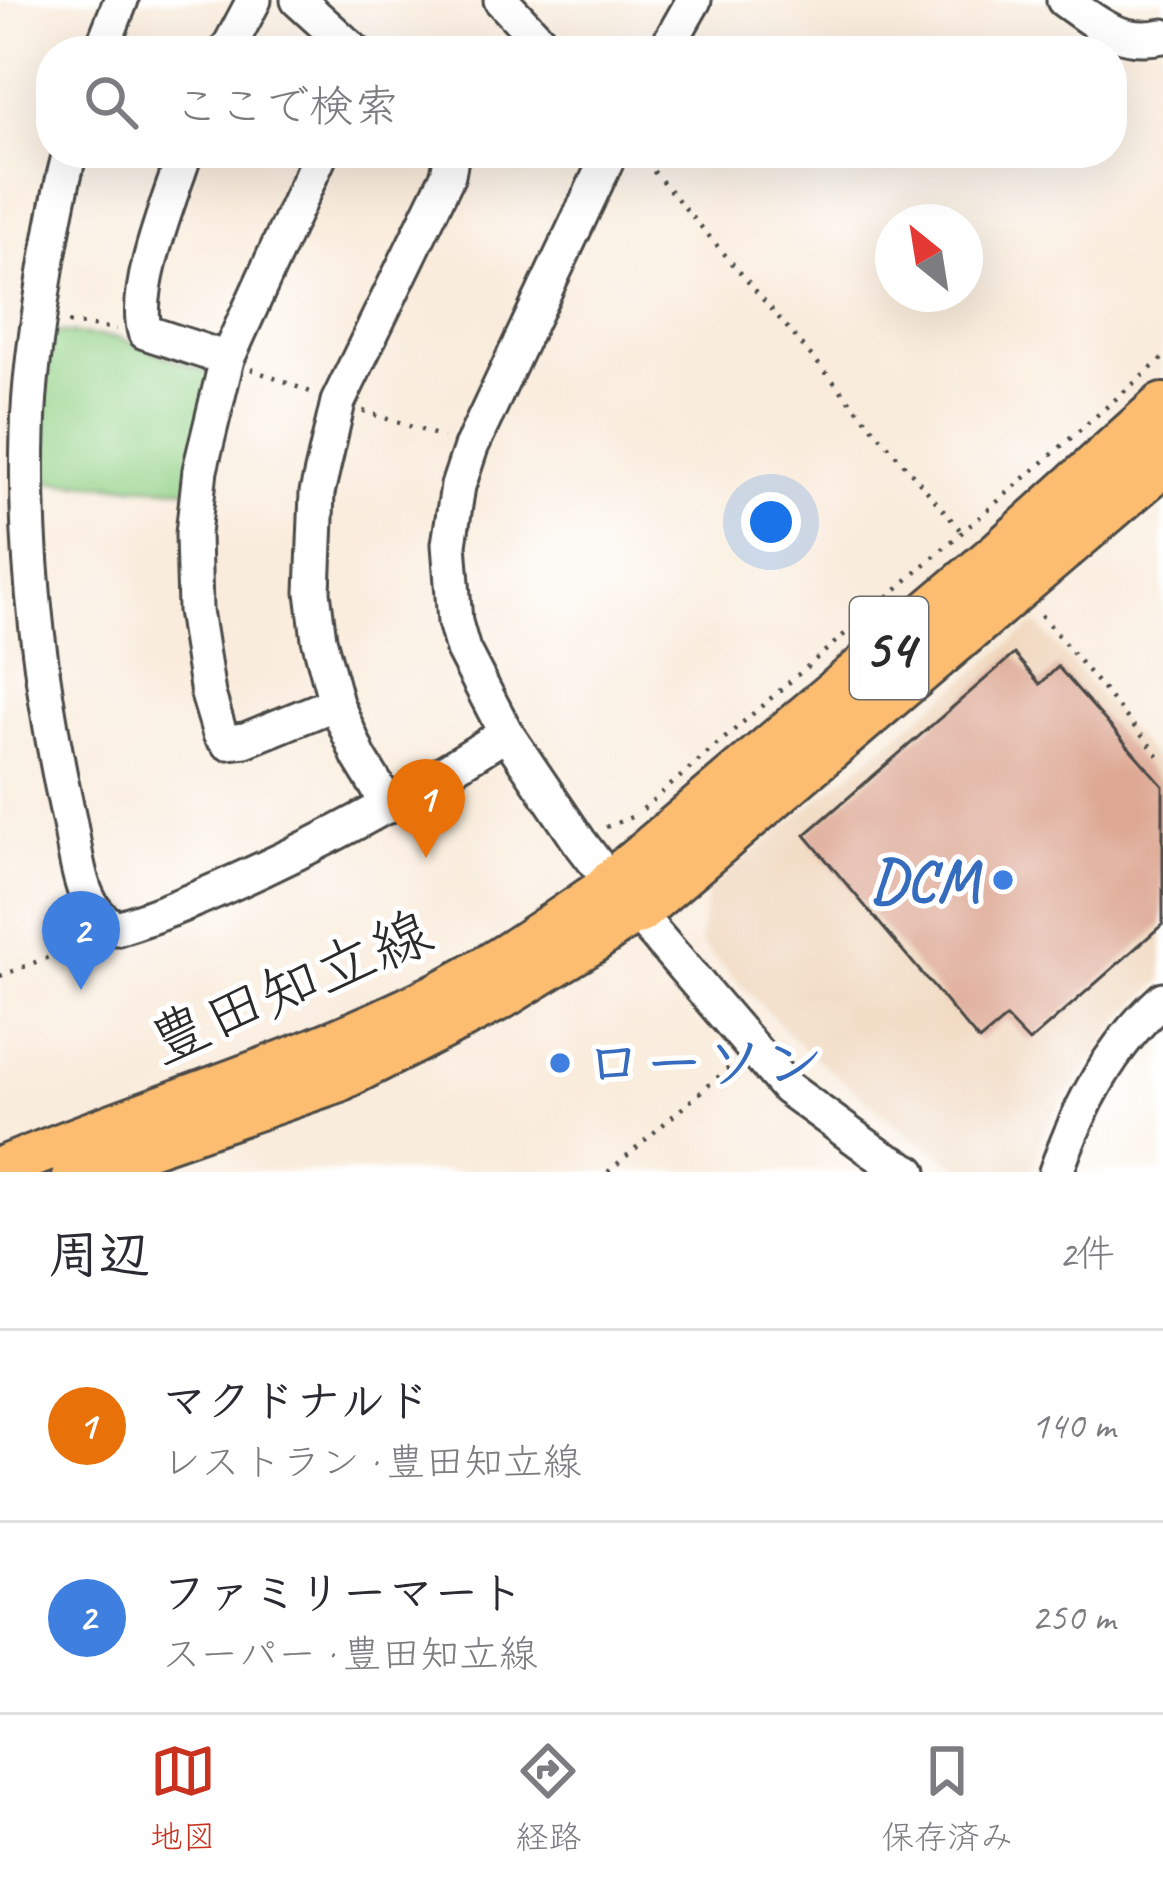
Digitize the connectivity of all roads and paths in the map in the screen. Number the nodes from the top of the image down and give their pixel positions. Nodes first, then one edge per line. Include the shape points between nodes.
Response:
1 (121, 0) edge
2 (254, 0) edge
3 (298, 0) edge
4 (501, 0) edge
5 (694, 0) edge
6 (1064, 0) edge
7 (107, 36) edge
8 (235, 36) edge
9 (338, 36) edge
10 (535, 36) edge
11 (674, 36) edge
12 (1120, 36) edge
13 (1163, 36) edge
14 (1127, 39) edge
15 (66, 168) edge
16 (180, 168) edge
17 (314, 168) edge
18 (449, 168) edge
19 (603, 168) edge
20 (651, 168) edge
21 (38, 320) junction
22 (145, 332) junction
23 (1163, 358) edge
24 (226, 359) junction
25 (338, 402) junction
26 (1163, 408) edge
27 (471, 447) junction
28 (1163, 461) edge
29 (962, 532) junction
30 (1041, 615) dead end
31 (336, 703) junction
32 (506, 733) junction
33 (1163, 761) edge
34 (389, 806) junction
35 (579, 842) junction
36 (624, 897) junction
37 (117, 928) junction
38 (0, 976) edge
39 (1163, 999) edge
40 (752, 1048) junction
41 (0, 1169) edge
42 (74, 1172) edge
43 (608, 1172) edge
44 (910, 1172) edge
45 (1056, 1172) edge

1 - 7 street
2 - 8 street
3 - 9 street
4 - 10 street
5 - 11 street
6 - 12 street
13 - 14 street
15 - 21 street
16 - 22 street via 142,300
17 - 24 street
18 - 25 street
19 - 27 street
20 - 29 path
21 - 22 path
21 - 37 street via 28,487 45,694 85,890 97,915
22 - 24 street
23 - 29 path
24 - 25 path
24 - 31 street via 200,470 193,551 199,644 220,734 234,743
25 - 27 path
25 - 31 street via 317,493 313,592
26 - 36 highway, 54
27 - 32 street via 449,544 455,622
28 - 36 highway, 54
29 - 35 path via 634,816
30 - 33 path
31 - 34 street
32 - 34 street
32 - 35 street
34 - 37 street via 233,884
35 - 36 street
36 - 40 street
36 - 41 main road, 豊田知立線 / 54 via 434,996
36 - 42 main road, 豊田知立線 / 54 via 591,943 337,1081
37 - 38 path
39 - 45 street via 1113,1055 1078,1112
40 - 43 path
40 - 44 street via 787,1088

